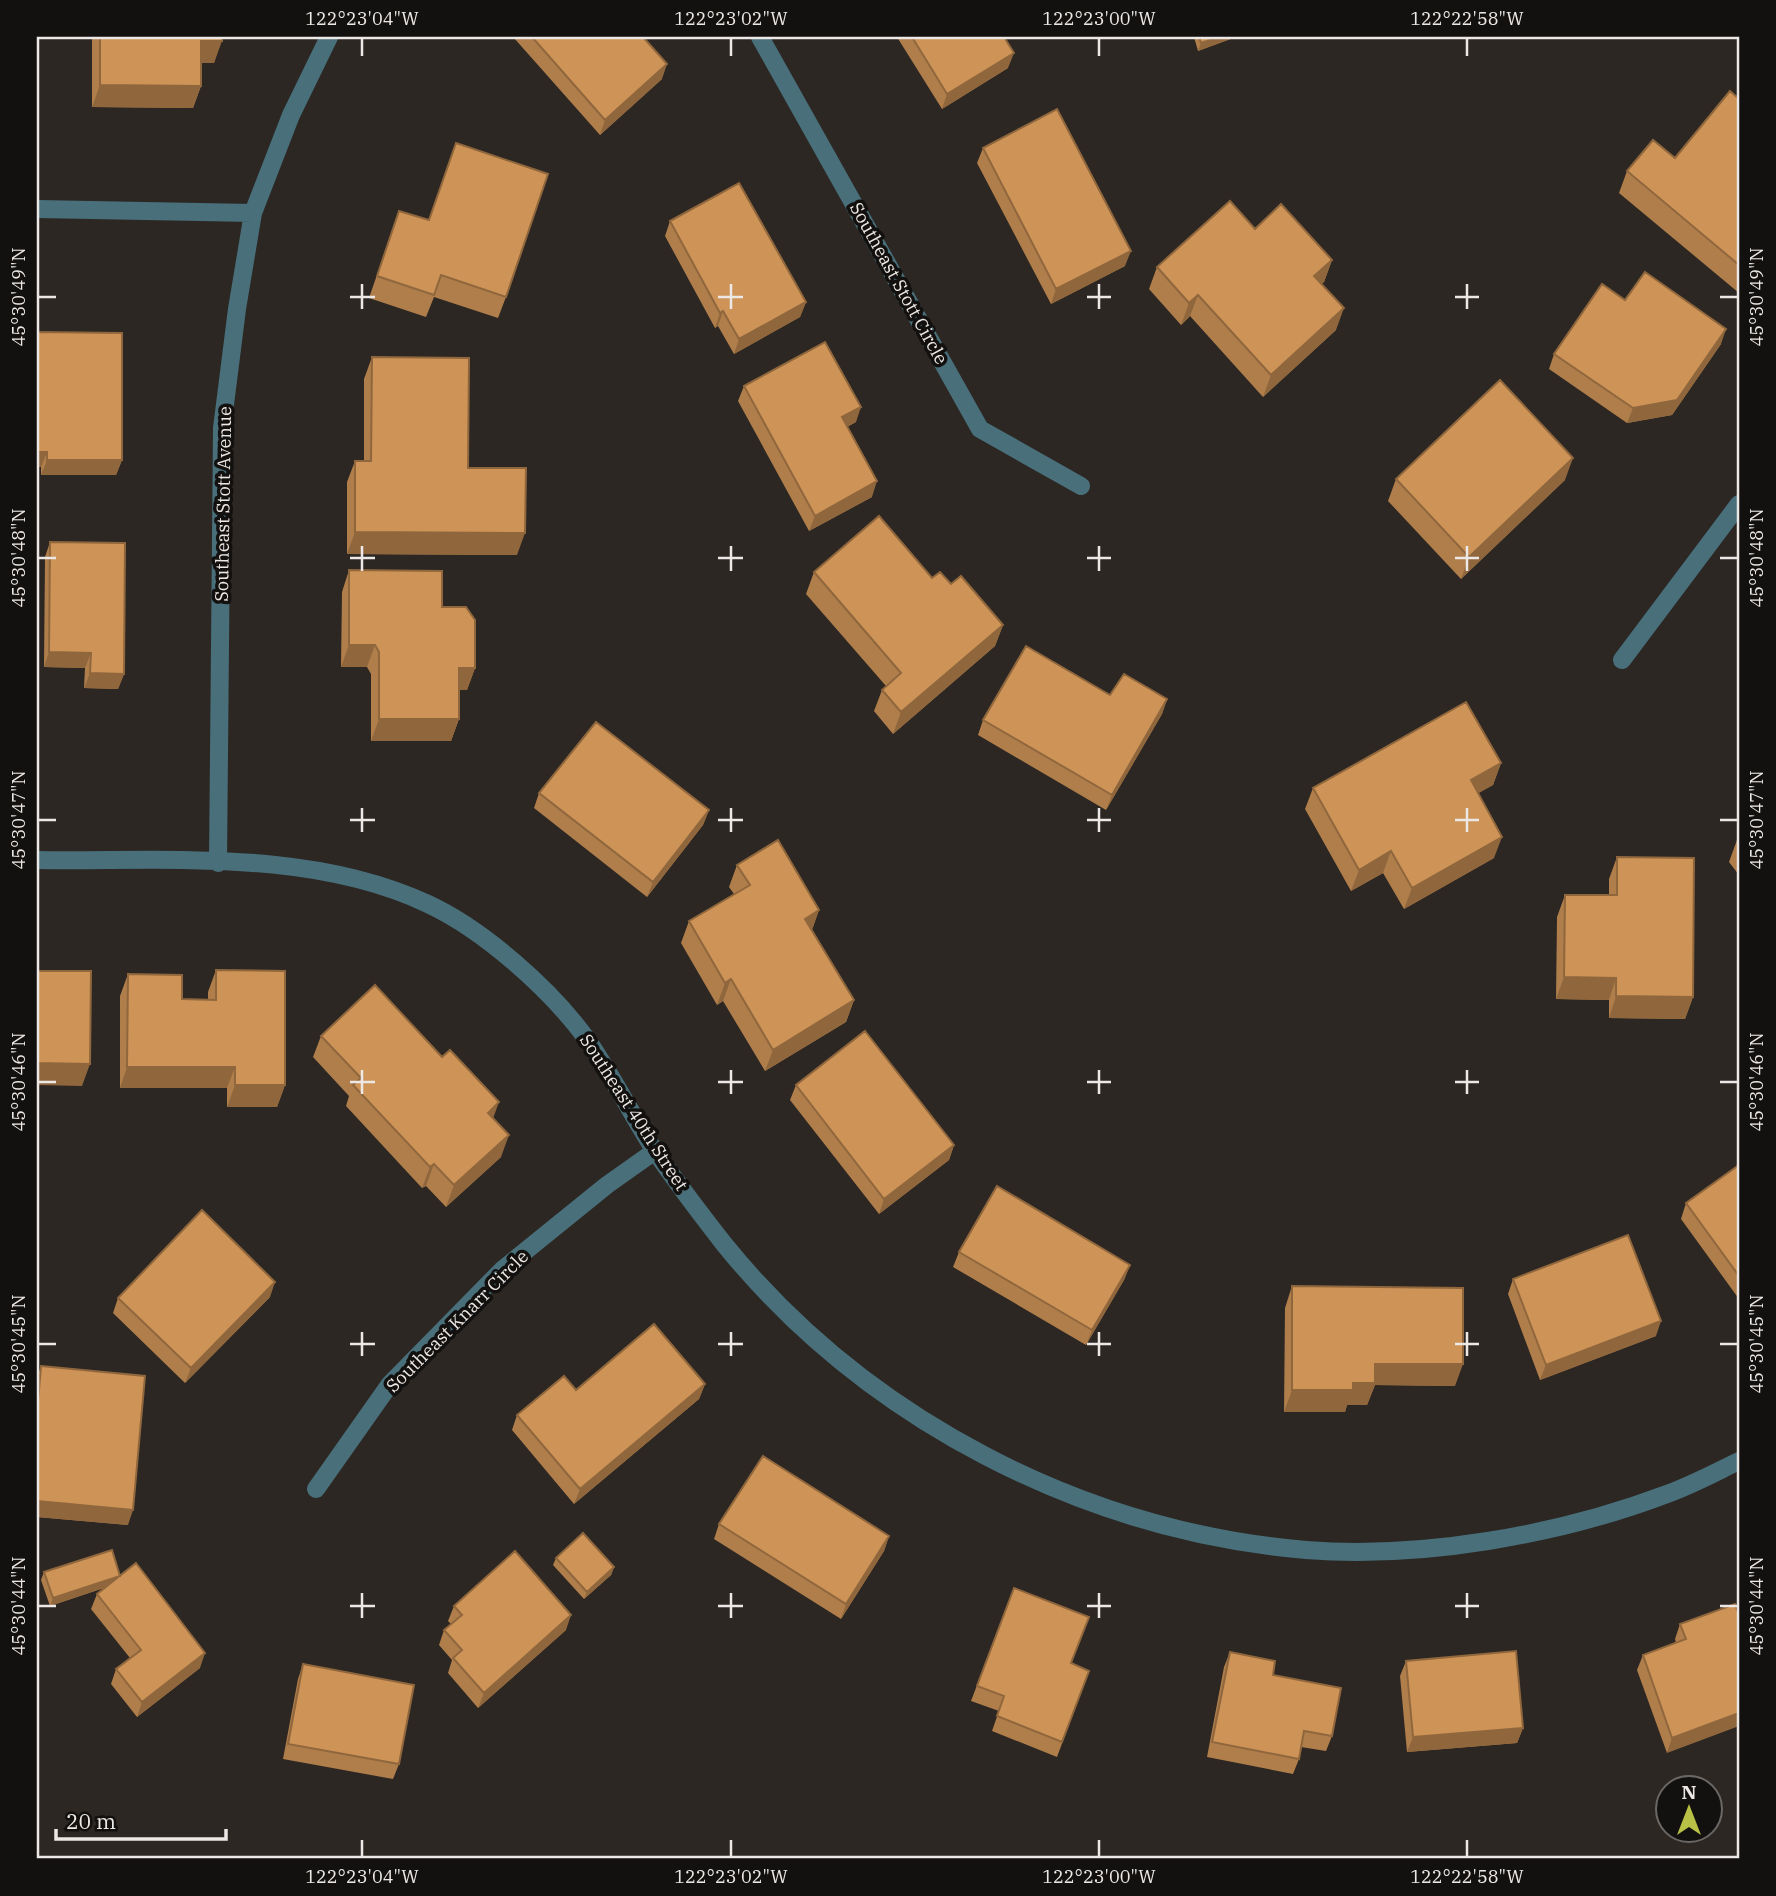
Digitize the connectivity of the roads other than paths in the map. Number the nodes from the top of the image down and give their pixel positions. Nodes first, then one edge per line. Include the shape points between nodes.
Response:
1 (330, 37) edge
2 (761, 37) edge
3 (37, 209) edge
4 (253, 213) junction
5 (1081, 486) dead end
6 (1739, 504) edge
7 (1622, 660) dead end
8 (37, 860) edge
9 (218, 863) junction
10 (655, 1151) junction
11 (1739, 1461) edge
12 (316, 1489) dead end

1 - 4 street, Southeast Stott Avenue via 290,115
2 - 5 street, Southeast Stott Circle via 980,429
3 - 4 street
4 - 9 street, Southeast Stott Avenue via 222,428
6 - 7 street
8 - 9 street, Southeast 40th Street
9 - 10 street, Southeast 40th Street via 312,869 371,883 430,905 487,941 535,982 585,1037
10 - 11 street, Southeast 40th Street via 726,1246 850,1368 923,1420 1018,1474 1112,1510 1231,1541 1310,1550 1389,1550 1518,1535 1595,1517 1670,1494
10 - 12 street, Southeast Knarr Circle via 502,1270 390,1384

